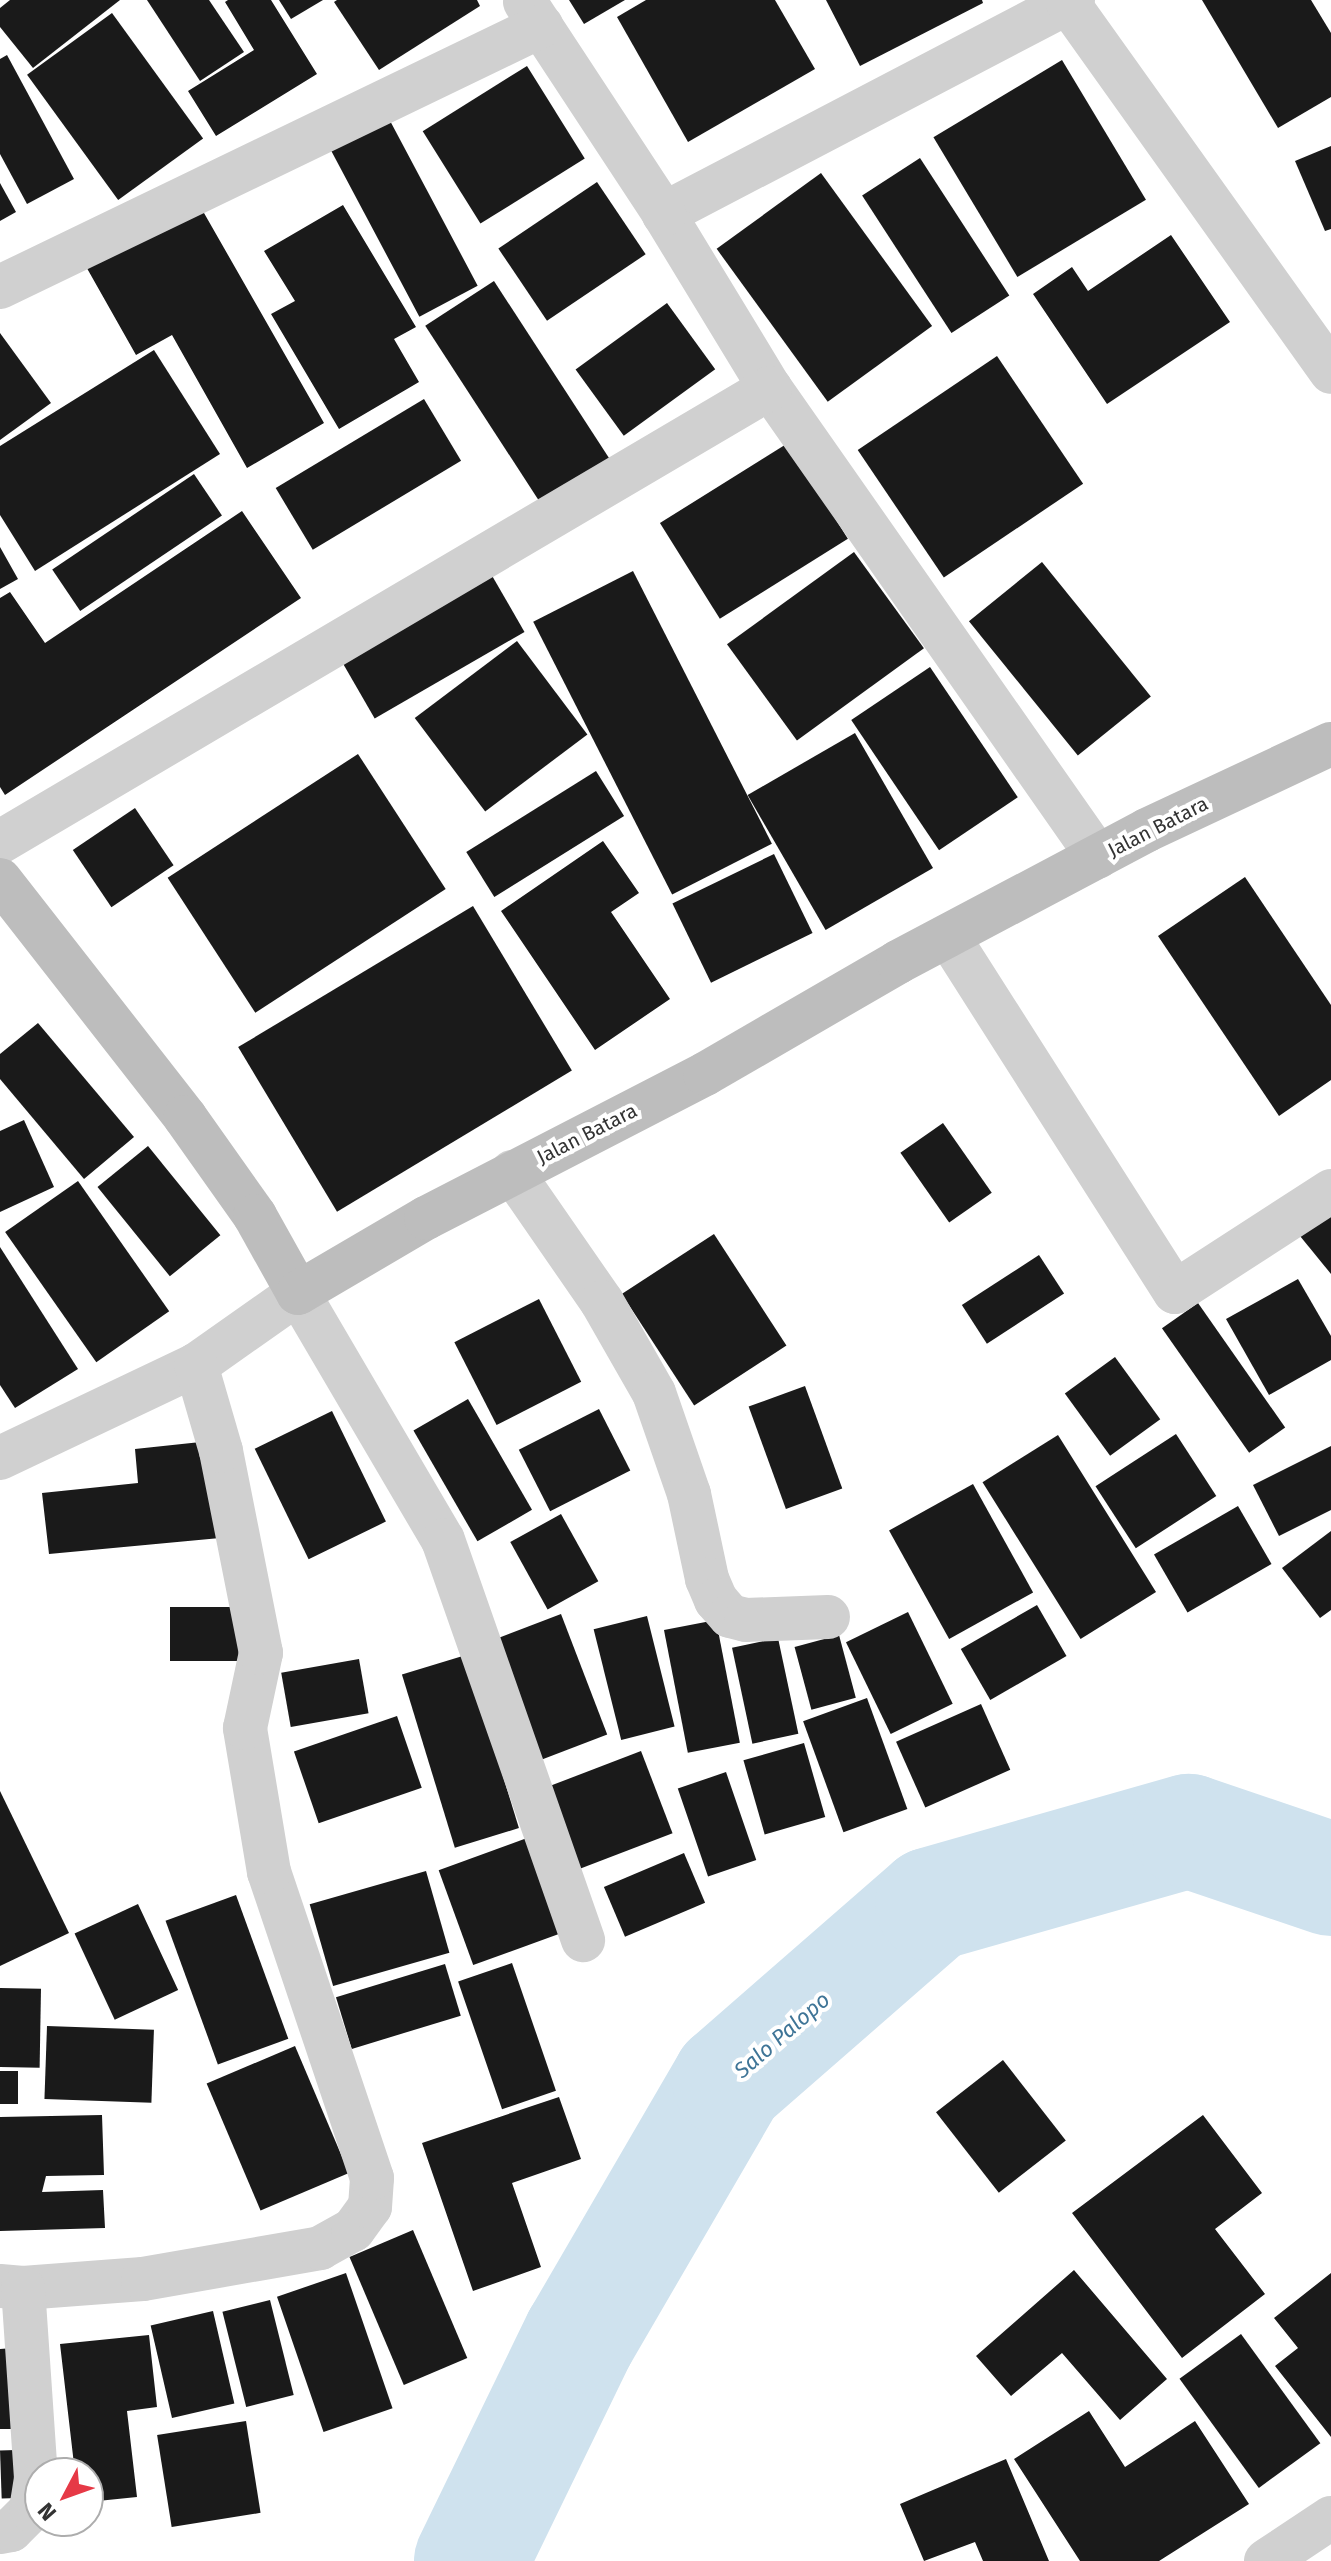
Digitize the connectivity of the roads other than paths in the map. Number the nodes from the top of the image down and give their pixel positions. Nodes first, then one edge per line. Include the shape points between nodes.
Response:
1 (1071, 1) edge
2 (532, 13) edge
3 (664, 214) junction
4 (0, 287) edge
5 (1331, 372) edge
6 (770, 388) junction
7 (1331, 744) edge
8 (0, 842) edge
9 (1098, 857) junction
10 (0, 880) edge
11 (948, 936) junction
12 (512, 1172) junction
13 (1331, 1191) edge
14 (298, 1293) junction
15 (196, 1365) junction
16 (0, 1458) edge
17 (828, 1617) dead end
18 (583, 1940) dead end
19 (12, 2287) edge
20 (1331, 2518) edge
21 (0, 2532) edge
22 (1266, 2561) edge

1 - 3 street
1 - 5 street
2 - 3 street
2 - 4 street
3 - 6 street
6 - 8 street
6 - 9 street
7 - 9 street, Jalan Batara
9 - 11 street, Jalan Batara
10 - 14 street via 185,1117 255,1216
11 - 12 street, Jalan Batara via 705,1074
11 - 13 street via 1175,1292
12 - 14 street, Jalan Batara
12 - 17 street via 602,1302 654,1393 689,1494 716,1600 730,1616 746,1620
14 - 15 street
14 - 18 street via 443,1540
15 - 16 street
15 - 19 street via 221,1451 261,1653 245,1728 269,1872 372,2178 370,2207 353,2230 320,2248 143,2279
19 - 21 street via 36,2478 31,2510 11,2530
20 - 22 street

